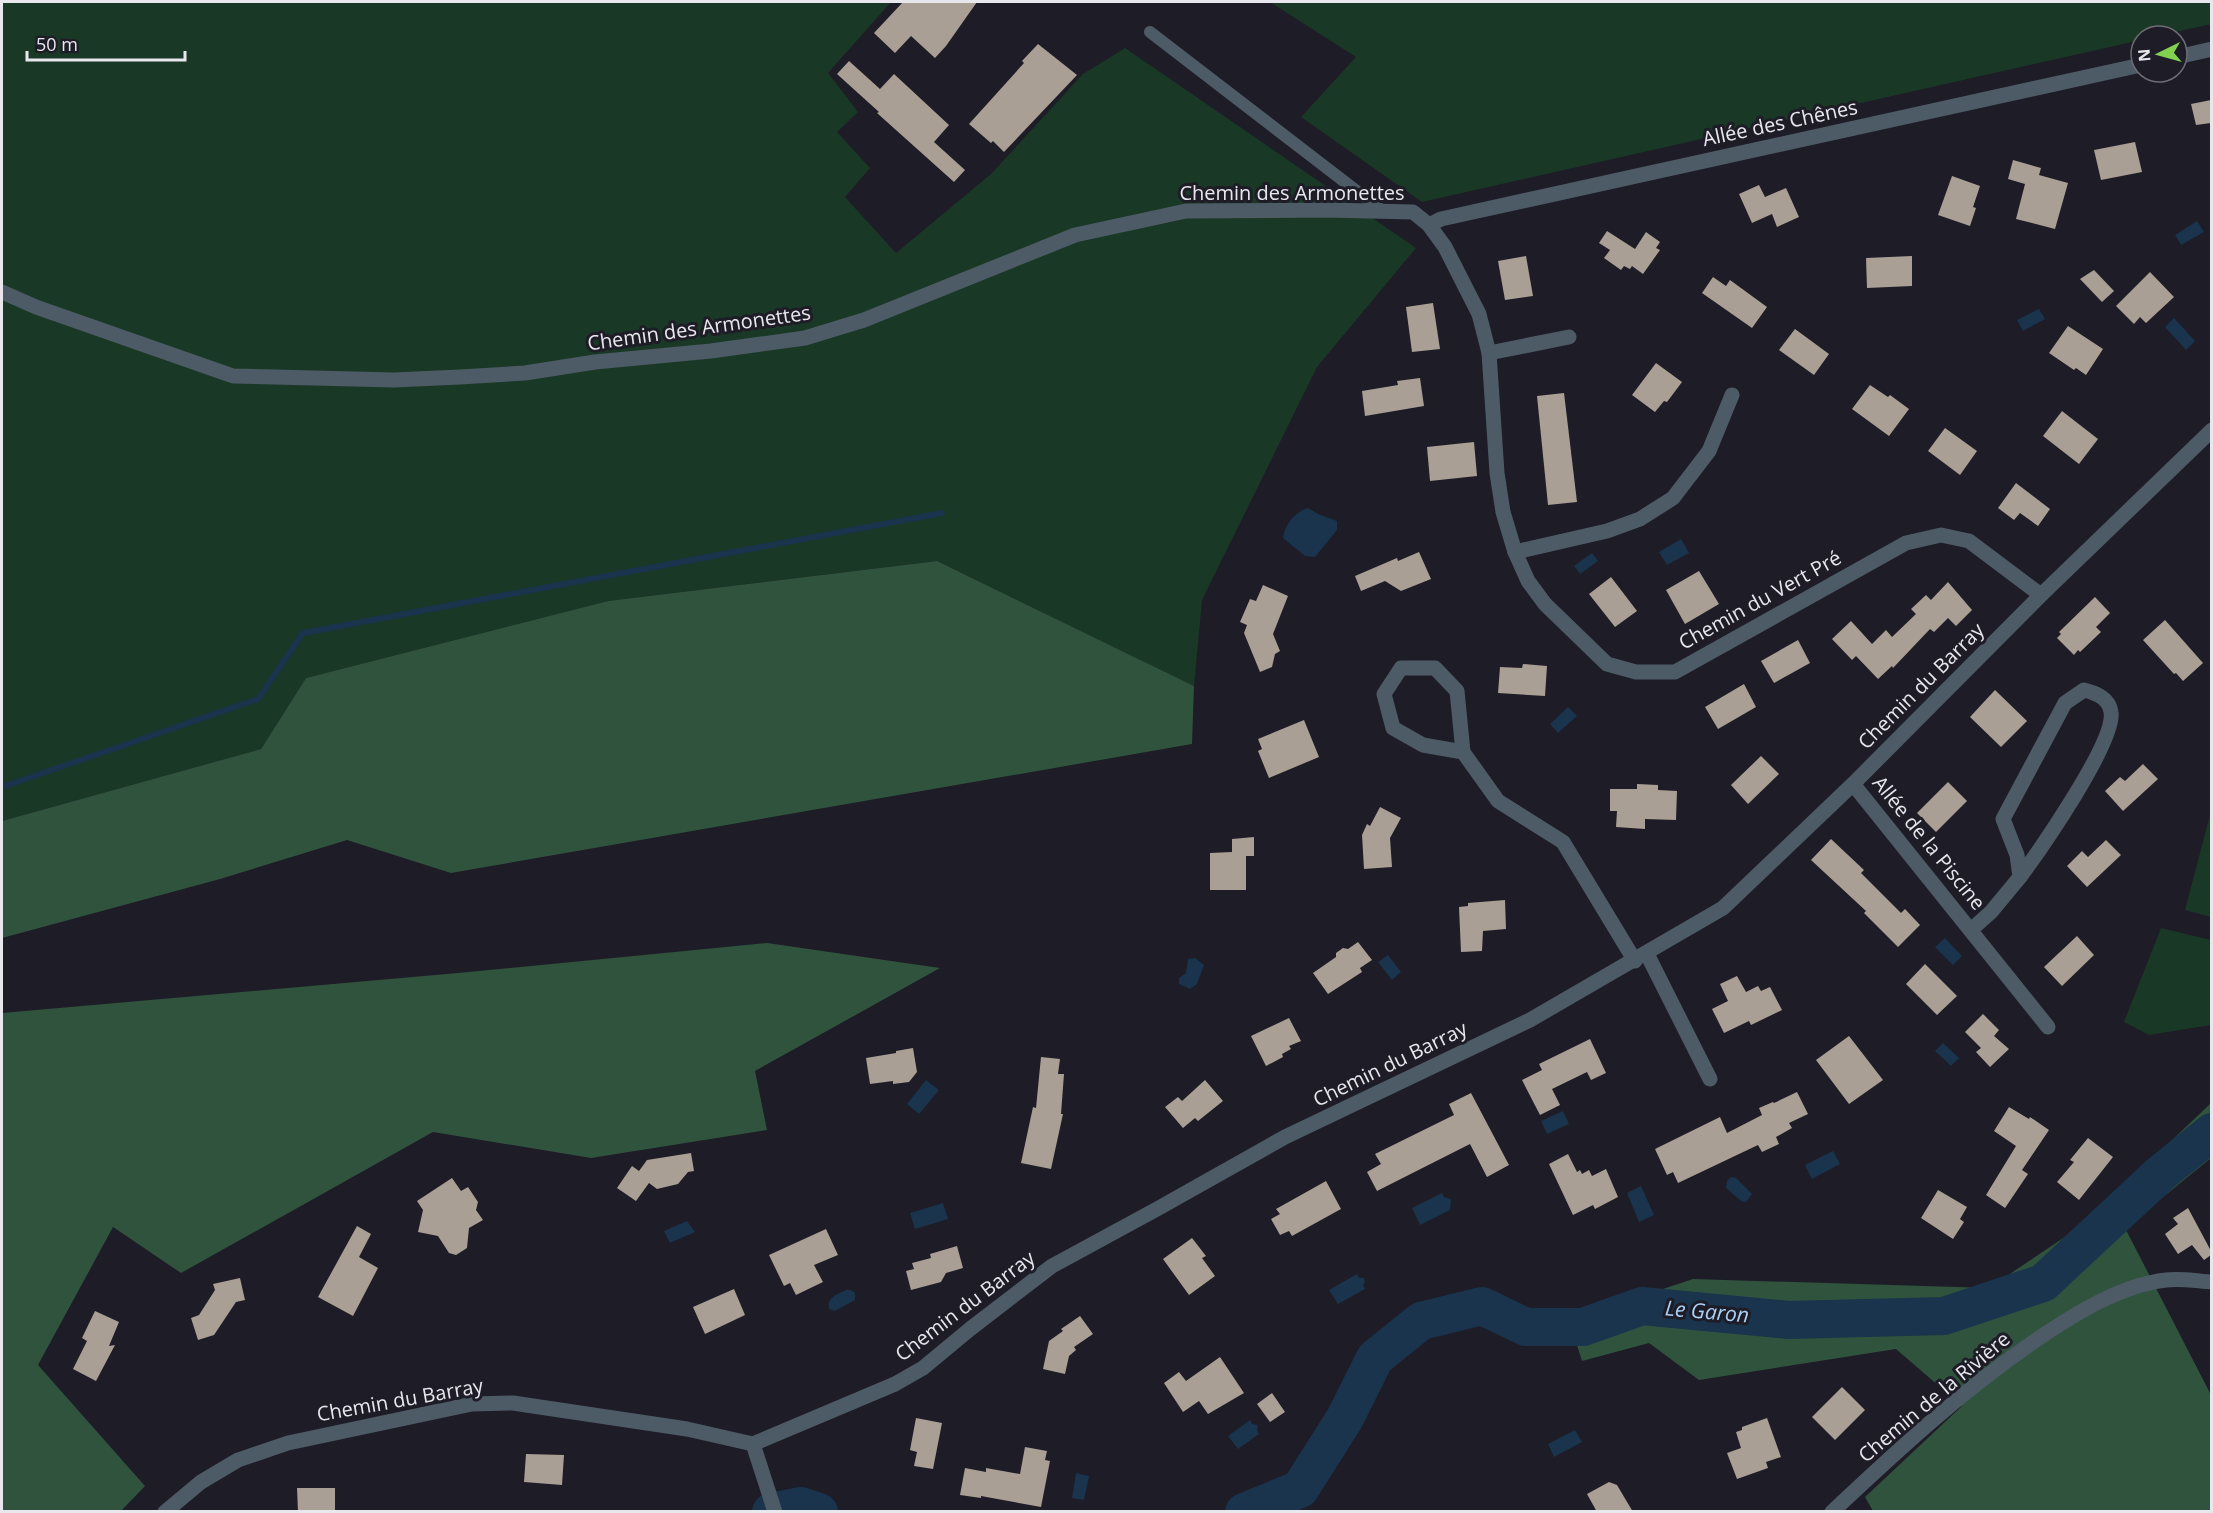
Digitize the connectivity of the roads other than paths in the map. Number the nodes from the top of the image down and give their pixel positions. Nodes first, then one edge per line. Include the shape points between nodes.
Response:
1 (1150, 32) dead end
2 (2211, 50) edge
3 (2189, 55) edge
4 (2129, 68) edge
5 (1384, 212) junction
6 (1429, 225) junction
7 (2, 292) edge
8 (1569, 337) dead end
9 (1489, 353) junction
10 (1732, 395) dead end
11 (2211, 430) edge
12 (1515, 552) junction
13 (2042, 595) junction
14 (1463, 752) junction
15 (1853, 784) junction
16 (2020, 877) junction
17 (1972, 929) junction
18 (1641, 958) junction
19 (2048, 1027) dead end
20 (1710, 1079) dead end
21 (2211, 1282) edge
22 (753, 1444) junction
23 (773, 1505) edge
24 (165, 1512) edge
25 (1832, 1512) edge

1 - 5 lane
2 - 3 street
4 - 6 street, Allée des Chênes via 1441,219
5 - 6 street, Chemin des Armonettes via 1413,212
5 - 7 street, Chemin des Armonettes via 1186,211 1075,235 864,320 805,338 525,373 394,380 233,376 36,308
6 - 9 street, Chemin du Vert Pré via 1445,247 1479,315
8 - 9 street
9 - 12 street, Chemin du Vert Pré via 1497,473
10 - 12 street via 1709,451 1673,498 1640,519 1607,531
11 - 13 street, Chemin du Barray
12 - 13 street, Chemin du Vert Pré via 1528,581 1545,604 1607,664 1636,672 1675,672 1906,543 1941,535 1969,542
13 - 15 street, Chemin du Barray
14 - 14 street via 1457,691 1435,668 1401,668 1384,694 1393,728 1423,745
14 - 18 street via 1498,801 1563,842
15 - 17 street, Allée de la Piscine
15 - 18 street, Chemin du Barray via 1723,908
16 - 16 street, Allée de la Piscine via 2017,855 2003,819 2065,703 2084,690 2097,693 2111,712 2108,732 2070,804
16 - 17 street, Allée de la Piscine
17 - 19 street, Allée de la Piscine
18 - 20 street
18 - 22 street, Chemin du Barray via 1530,1020 1284,1137 1052,1266 923,1368 895,1384
21 - 25 street, Chemin de la Rivière via 2166,1280 2127,1290 2080,1311 1998,1366 1913,1435
22 - 23 street
22 - 24 street, Chemin du Barray via 687,1429 513,1404 472,1404 288,1443 238,1460 201,1482

